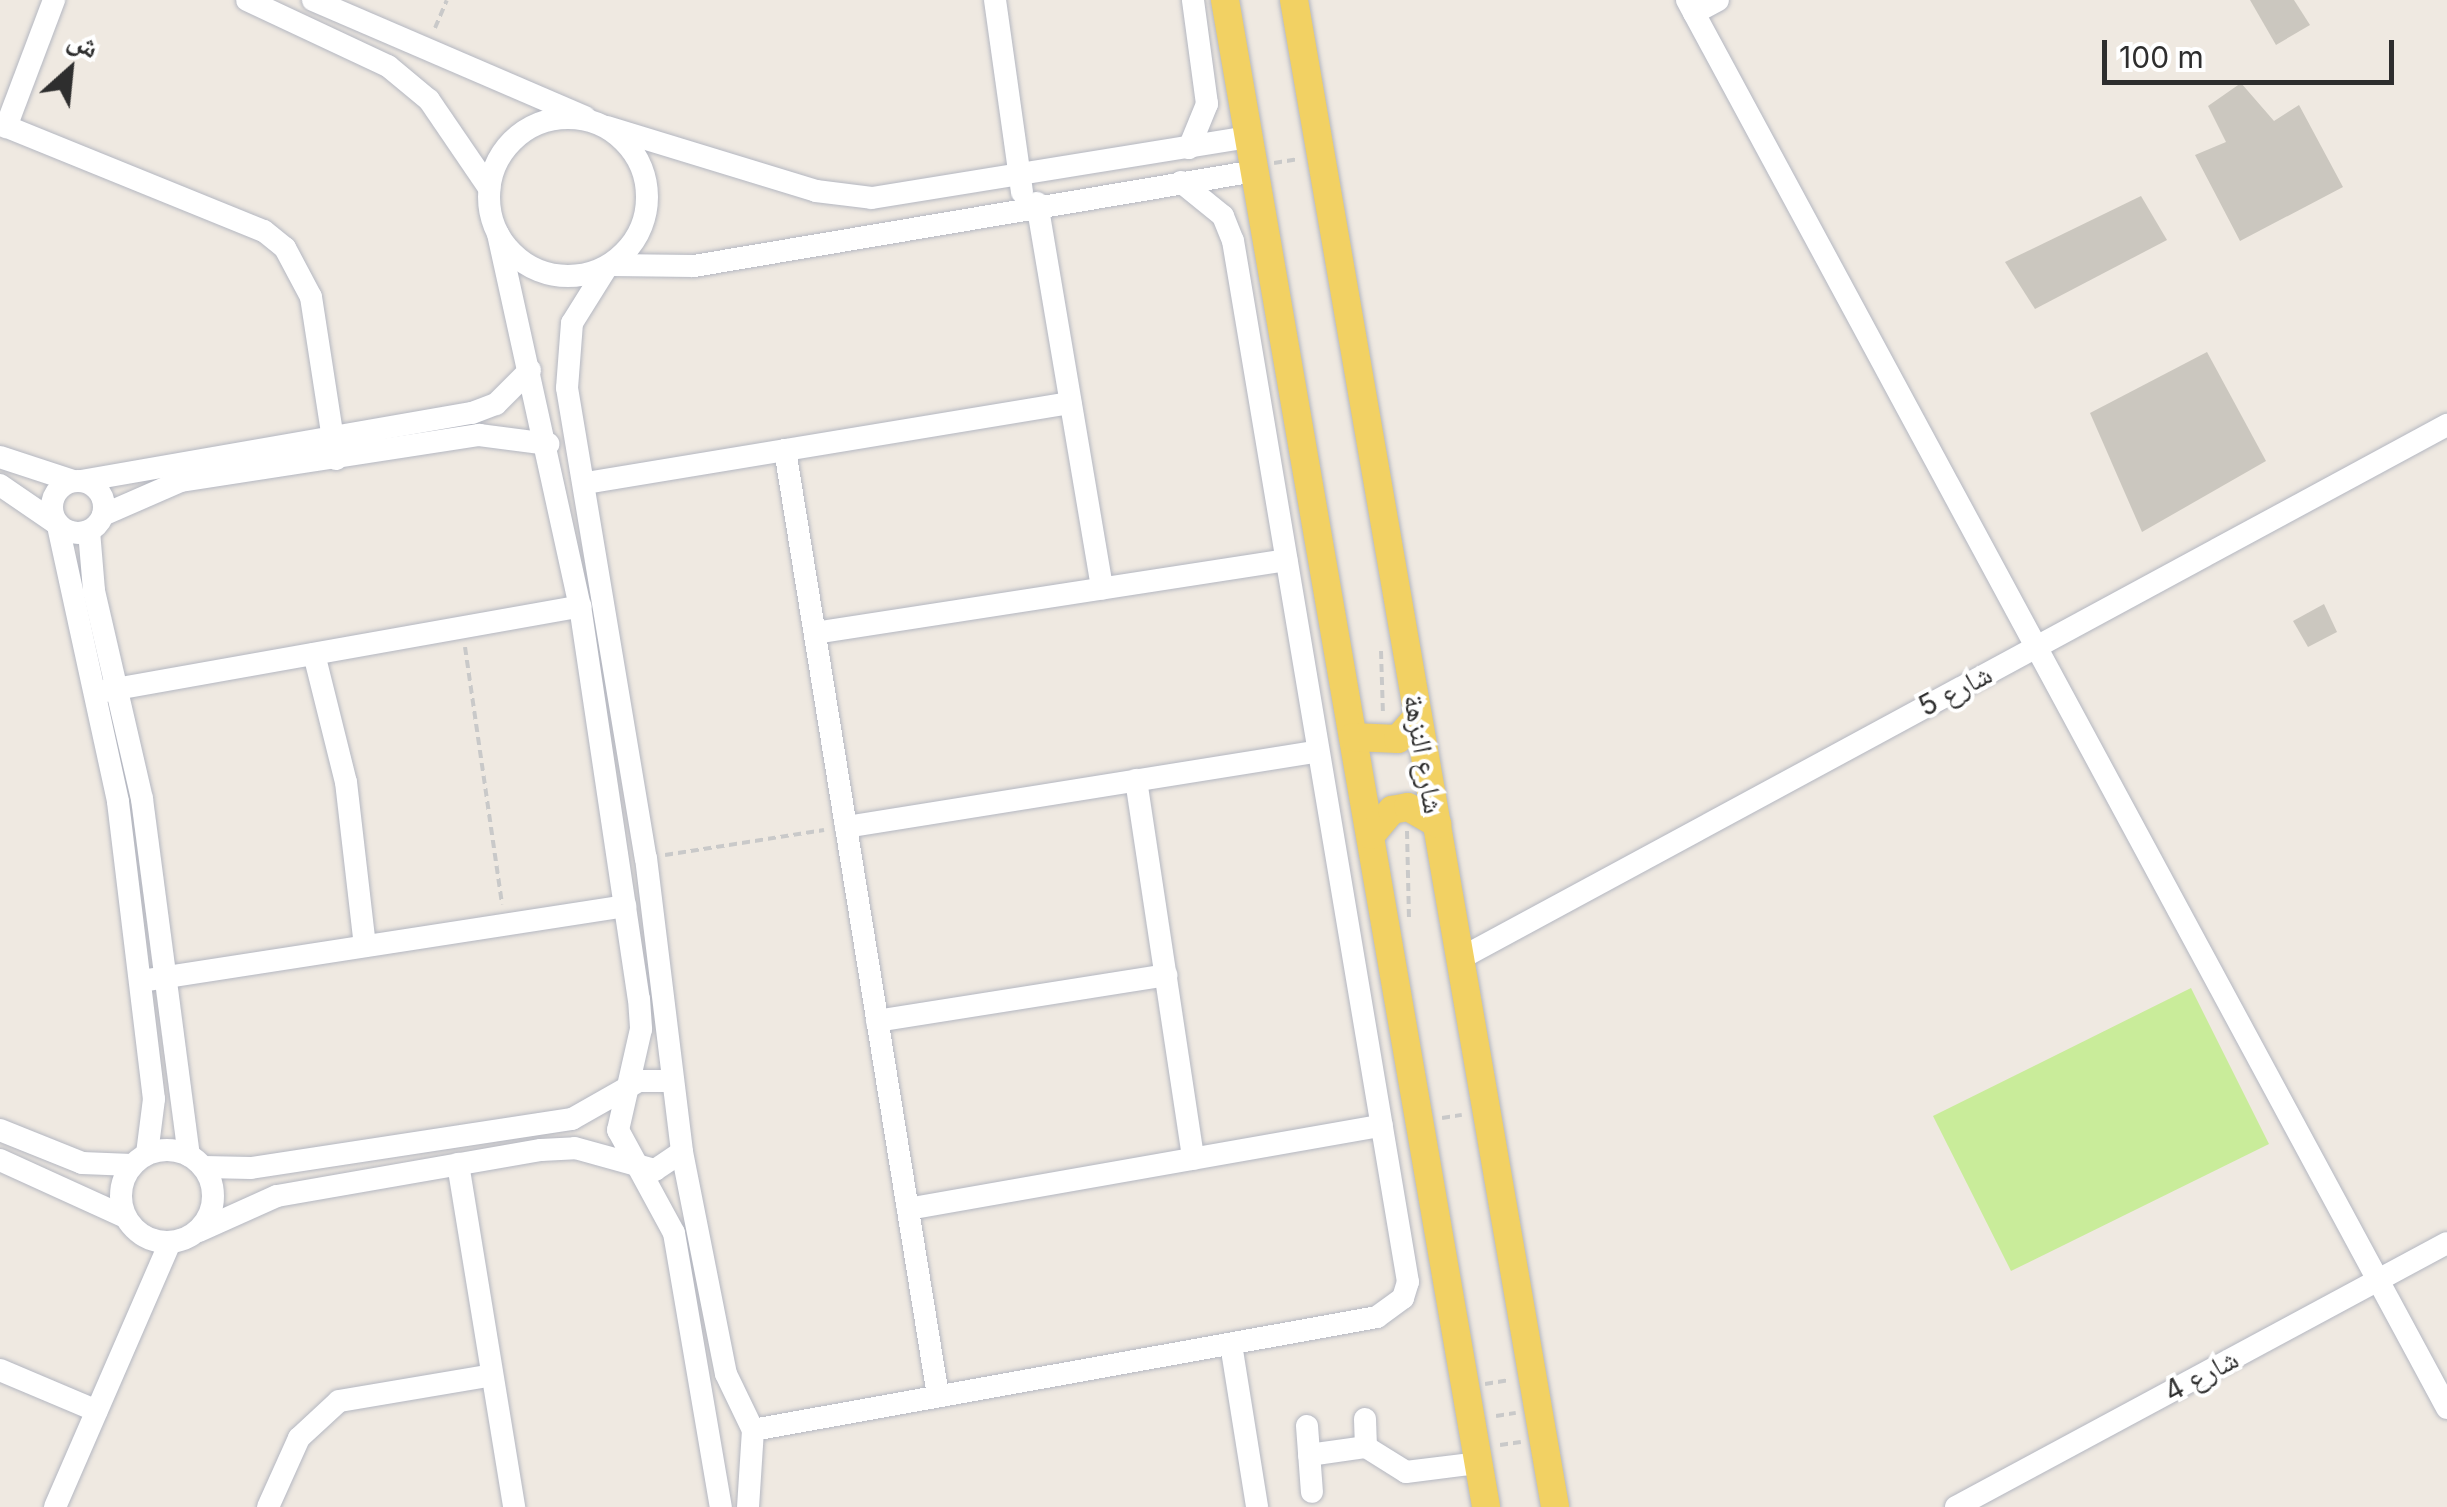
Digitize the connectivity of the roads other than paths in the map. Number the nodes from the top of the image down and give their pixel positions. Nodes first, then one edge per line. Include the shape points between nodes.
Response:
1 (54, 0) edge
2 (248, 0) edge
3 (312, 0) edge
4 (995, 0) edge
5 (1193, 0) edge
6 (1225, 0) edge
7 (1294, 0) edge
8 (1718, 0) edge
9 (1690, 7) edge
10 (599, 124) junction
11 (3, 126) edge
12 (1249, 137) junction
13 (1188, 148) junction
14 (1266, 170) junction
15 (1020, 178) junction
16 (1181, 182) junction
17 (489, 188) junction
18 (1030, 204) junction
19 (498, 234) junction
20 (609, 266) junction
21 (530, 370) junction
22 (1070, 404) junction
23 (2447, 424) edge
24 (548, 444) junction
25 (335, 448) junction
26 (785, 450) junction
27 (0, 457) edge
28 (77, 481) junction
29 (586, 483) junction
30 (0, 485) edge
31 (96, 523) junction
32 (58, 525) junction
33 (1286, 560) junction
34 (1102, 589) junction
35 (580, 606) junction
36 (814, 633) junction
37 (2034, 648) junction
38 (314, 654) junction
39 (107, 690) junction
40 (1418, 716) junction
41 (1363, 728) junction
42 (1318, 751) junction
43 (1136, 780) junction
44 (846, 827) junction
45 (1428, 828) junction
46 (1371, 835) junction
47 (626, 906) junction
48 (365, 946) junction
49 (1463, 957) junction
50 (1166, 975) junction
51 (152, 979) junction
52 (877, 1021) junction
53 (672, 1081) junction
54 (623, 1087) junction
55 (1382, 1125) junction
56 (0, 1130) edge
57 (682, 1152) junction
58 (1193, 1159) junction
59 (0, 1160) edge
60 (140, 1160) junction
61 (196, 1161) junction
62 (458, 1164) junction
63 (639, 1168) junction
64 (908, 1209) junction
65 (125, 1216) junction
66 (199, 1231) junction
67 (170, 1243) junction
68 (2447, 1244) edge
69 (2378, 1281) junction
70 (1230, 1344) junction
71 (0, 1370) edge
72 (492, 1374) junction
73 (938, 1396) junction
74 (738, 1401) junction
75 (2447, 1408) edge
76 (704, 1410) junction
77 (97, 1411) junction
78 (1365, 1420) dead end
79 (1307, 1426) dead end
80 (753, 1430) junction
81 (1366, 1447) junction
82 (1309, 1454) junction
83 (1491, 1457) junction
84 (748, 1462) junction
85 (714, 1464) junction
86 (1312, 1492) dead end
87 (55, 1507) edge
88 (268, 1507) edge
89 (514, 1507) edge
90 (721, 1507) edge
91 (748, 1507) edge
92 (1257, 1507) edge
93 (1486, 1507) edge
94 (1556, 1507) edge
95 (1956, 1507) edge

1 - 11 street
2 - 17 street via 388,66 429,100
3 - 10 street
4 - 15 street
5 - 13 street via 1207,104
6 - 12 main road
7 - 40 main road, شارع النزهة
8 - 9 street
9 - 37 street
10 - 15 street via 816,192 872,198
10 - 17 street via 537,123 497,161
10 - 20 street via 643,168 648,194 632,246
11 - 25 street via 264,231 285,248 311,297
12 - 13 street
12 - 14 main road
13 - 15 street
14 - 16 street
14 - 41 main road
15 - 18 street
16 - 18 street
16 - 33 street via 1223,216 1234,241
17 - 19 street
18 - 20 street via 694,266
18 - 22 street
19 - 20 street via 523,261 558,276
19 - 21 street
20 - 29 street via 572,323 565,356
21 - 24 street
21 - 25 street via 506,397 472,413
22 - 26 street
22 - 34 street
23 - 37 street, شارع 5
24 - 25 street via 502,433
24 - 35 street
25 - 28 street
25 - 31 street via 181,481
26 - 29 street
26 - 36 street
27 - 28 street
28 - 31 street via 100,493
28 - 32 street via 55,493
29 - 53 street via 646,858
30 - 32 street
31 - 32 street
31 - 39 street
32 - 39 street
33 - 34 street
33 - 42 street
34 - 36 street
35 - 38 street
35 - 47 street
36 - 44 street
37 - 49 street, شارع 5
37 - 69 street
38 - 39 street
38 - 48 street via 346,782
39 - 51 street
40 - 41 main road via 1383,744
40 - 45 main road, شارع النزهة
41 - 46 main road
42 - 43 street
42 - 55 street
43 - 44 street
43 - 50 street
44 - 52 street
45 - 46 main road via 1408,807 1392,810
45 - 49 main road, شارع النزهة
46 - 83 main road via 1432,1113
47 - 48 street
47 - 54 street via 641,1029
48 - 51 street
49 - 94 main road, شارع النزهة via 1474,1120
50 - 52 street
50 - 58 street
51 - 60 street via 154,1099
51 - 61 street
52 - 64 street
53 - 54 street
53 - 57 street
54 - 61 street via 572,1119 251,1168
54 - 63 street via 618,1130
55 - 58 street
55 - 70 street via 1408,1282 1403,1298 1376,1317
56 - 60 street via 82,1162
57 - 63 street via 671,1164
57 - 74 street via 726,1374
58 - 64 street
59 - 65 street
60 - 61 street
60 - 65 street via 121,1190
61 - 66 street via 213,1207
62 - 63 street via 574,1148
62 - 66 street via 276,1196
62 - 72 street
63 - 76 street via 674,1233
64 - 73 street
65 - 67 street via 144,1236
66 - 67 street
67 - 77 street
68 - 69 street, شارع 4
69 - 75 street
69 - 95 street, شارع 4
70 - 73 street
70 - 92 street
71 - 77 street
72 - 88 street via 339,1401 299,1438
72 - 89 street
73 - 80 street
74 - 76 street
74 - 80 street
76 - 85 street
77 - 87 street
78 - 81 street
79 - 82 street
80 - 84 street
81 - 82 street
81 - 83 street via 1406,1472
82 - 86 street
83 - 93 main road
84 - 85 street via 731,1469
84 - 91 street
85 - 90 street

